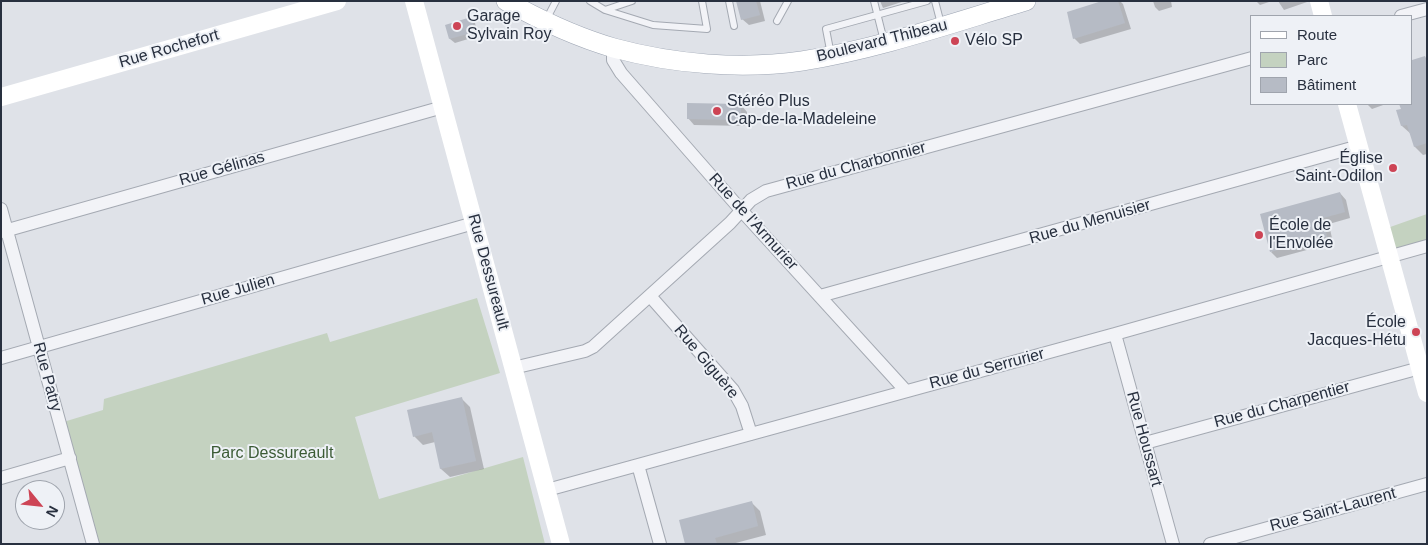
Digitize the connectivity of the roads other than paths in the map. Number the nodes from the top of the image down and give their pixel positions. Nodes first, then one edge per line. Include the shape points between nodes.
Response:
1 (337, 1) edge
2 (414, 1) edge
3 (506, 1) edge
4 (556, 1) edge
5 (590, 1) edge
6 (632, 1) edge
7 (702, 1) edge
8 (729, 1) edge
9 (788, 1) edge
10 (874, 1) edge
11 (927, 1) edge
12 (935, 1) edge
13 (1026, 1) edge
14 (1319, 1) edge
15 (978, 8) edge
16 (1427, 9) edge
17 (605, 10) junction
18 (1323, 15) edge
19 (1405, 15) edge
20 (878, 16) junction
21 (777, 21) dead end
22 (546, 22) junction
23 (734, 26) dead end
24 (941, 26) junction
25 (885, 43) junction
26 (613, 47) junction
27 (831, 56) junction
28 (1250, 59) edge
29 (1, 97) edge
30 (1347, 105) edge
31 (443, 107) junction
32 (1359, 146) junction
33 (1, 209) edge
34 (741, 210) junction
35 (474, 223) junction
36 (4, 231) edge
37 (1427, 246) edge
38 (1389, 256) junction
39 (650, 296) junction
40 (820, 296) junction
41 (1115, 334) junction
42 (39, 347) junction
43 (1, 358) edge
44 (513, 368) junction
45 (1420, 368) junction
46 (906, 391) junction
47 (1427, 393) edge
48 (751, 434) junction
49 (1145, 443) junction
50 (70, 458) junction
51 (638, 465) junction
52 (1, 478) edge
53 (1427, 484) edge
54 (547, 490) junction
55 (93, 544) edge
56 (561, 544) edge
57 (660, 544) edge
58 (1173, 544) edge
59 (1210, 544) edge

1 - 29 street, Rue Rochefort
2 - 31 street, Rue Dessureault
3 - 22 main road, Boulevard Thibeau
4 - 22 lane
5 - 17 lane
6 - 17 lane
7 - 17 lane via 707,29 652,25
8 - 23 lane
9 - 21 lane
10 - 20 lane
11 - 20 lane
12 - 24 lane
13 - 15 main road, Boulevard Thibeau
14 - 18 street
15 - 24 main road, Boulevard Thibeau
16 - 19 street
20 - 25 lane
20 - 27 lane via 826,29
22 - 26 main road, Boulevard Thibeau
24 - 25 main road, Boulevard Thibeau
25 - 27 main road, Boulevard Thibeau
26 - 27 main road, Boulevard Thibeau via 659,57 727,64 771,64
26 - 34 street, Rue de l'Armurier via 613,60 621,73
28 - 34 street, Rue du Charbonnier via 766,191
30 - 32 street
31 - 35 street, Rue Dessureault
31 - 36 street, Rue Gélinas
32 - 38 street
32 - 40 street, Rue du Menuisier
33 - 36 street, Rue Patry
34 - 39 street, Rue du Charbonnier
34 - 40 street, Rue de l'Armurier
35 - 42 street, Rue Julien
35 - 44 street, Rue Dessureault
36 - 42 street, Rue Patry
37 - 38 street, Rue du Serrurier
38 - 41 street, Rue du Serrurier
38 - 45 street
39 - 44 street, Rue du Charbonnier via 589,349
39 - 48 street, Rue Giguère via 733,390
40 - 46 street, Rue de l'Armurier
41 - 46 street, Rue du Serrurier
41 - 49 street, Rue Houssart
42 - 43 street, Rue Julien
42 - 50 street, Rue Patry
44 - 54 street, Rue Dessureault
45 - 47 street
45 - 49 street, Rue du Charpentier
46 - 48 street, Rue du Serrurier
48 - 51 street, Rue du Serrurier
49 - 58 street, Rue Houssart
50 - 52 street
50 - 55 street, Rue Patry
51 - 54 street, Rue du Serrurier
51 - 57 street
53 - 59 street, Rue Saint-Laurent
54 - 56 street, Rue Dessureault

